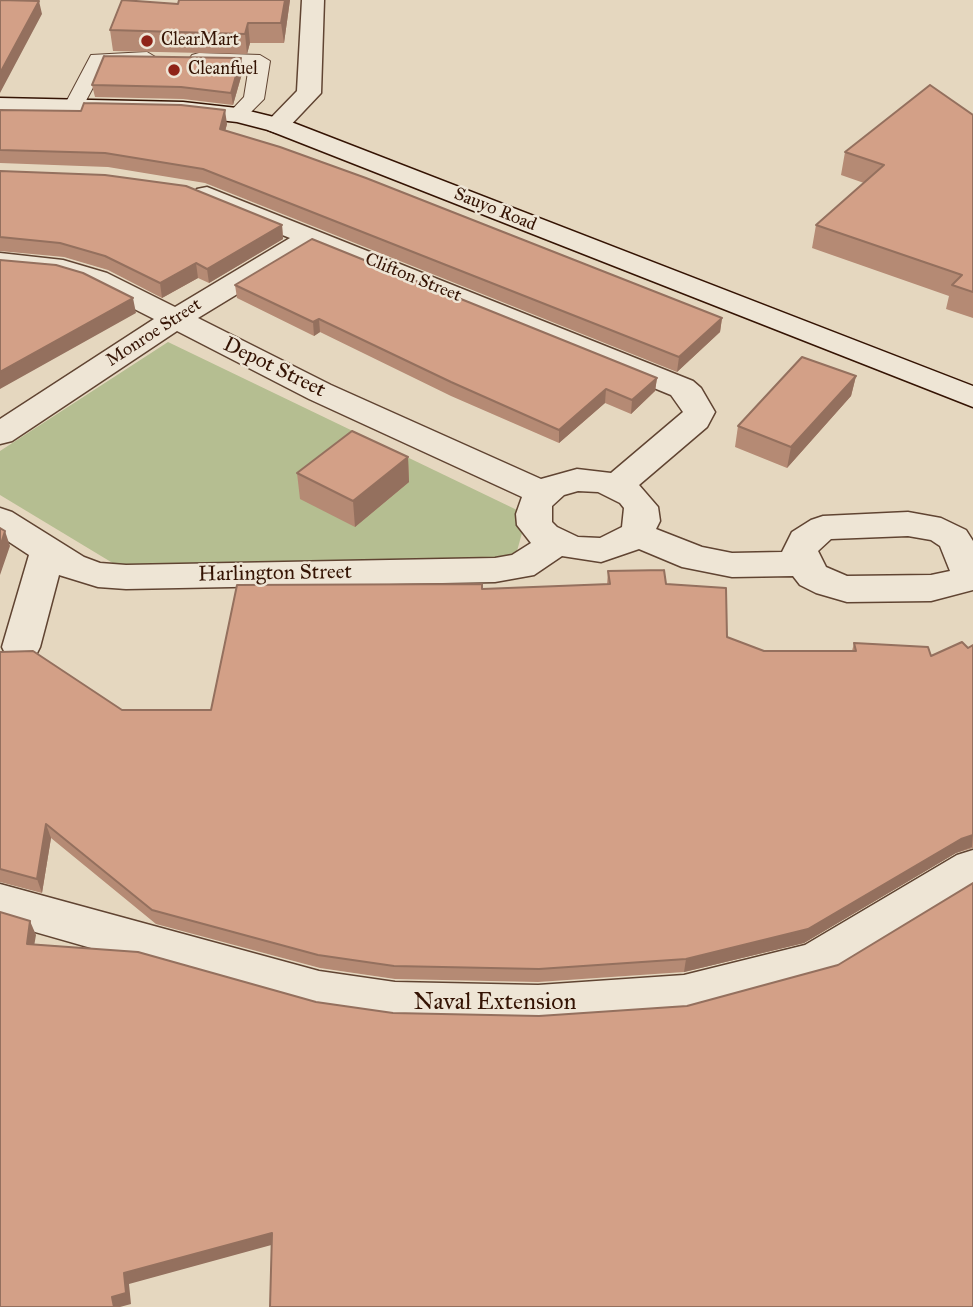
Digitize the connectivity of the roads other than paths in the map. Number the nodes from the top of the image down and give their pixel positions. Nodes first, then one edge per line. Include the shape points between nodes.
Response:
1 (313, 0) edge
2 (0, 105) edge
3 (74, 106) junction
4 (237, 115) junction
5 (277, 125) junction
6 (184, 189) edge
7 (312, 237) junction
8 (6, 265) edge
9 (174, 318) junction
10 (973, 397) edge
11 (0, 434) edge
12 (617, 486) junction
13 (543, 493) junction
14 (0, 520) edge
15 (636, 534) junction
16 (557, 543) junction
17 (48, 551) junction
18 (969, 556) edge
19 (803, 564) junction
20 (21, 647) dead end
21 (973, 867) edge
22 (0, 903) edge

1 - 5 street via 309,93
2 - 3 street, Sauyo Road
3 - 4 street, Sauyo Road
3 - 4 lane via 99,59 256,59 262,63 254,99
4 - 5 street, Sauyo Road
5 - 10 street, Sauyo Road
6 - 7 street, Clifton Street
7 - 9 street, Monroe Street
7 - 12 street, Clifton Street via 682,388 699,412 695,420
8 - 9 street, Depot Street via 63,269 97,279
9 - 11 street, Monroe Street
9 - 13 street, Depot Street via 320,392
12 - 13 street via 577,480
12 - 15 street via 632,495 641,508
13 - 16 street via 533,514 536,525
14 - 17 street, Harlington Street
15 - 16 street via 601,550
15 - 19 street via 695,558 732,565
16 - 17 street, Harlington Street via 521,566 495,570 138,577 98,575 71,566
17 - 20 street
18 - 19 street via 962,580 931,587 847,589 821,580
18 - 19 street via 953,538 927,526 838,526 823,528 805,540 800,551
21 - 22 street, Naval Extension via 816,962 684,996 538,1006 395,1003 319,992

